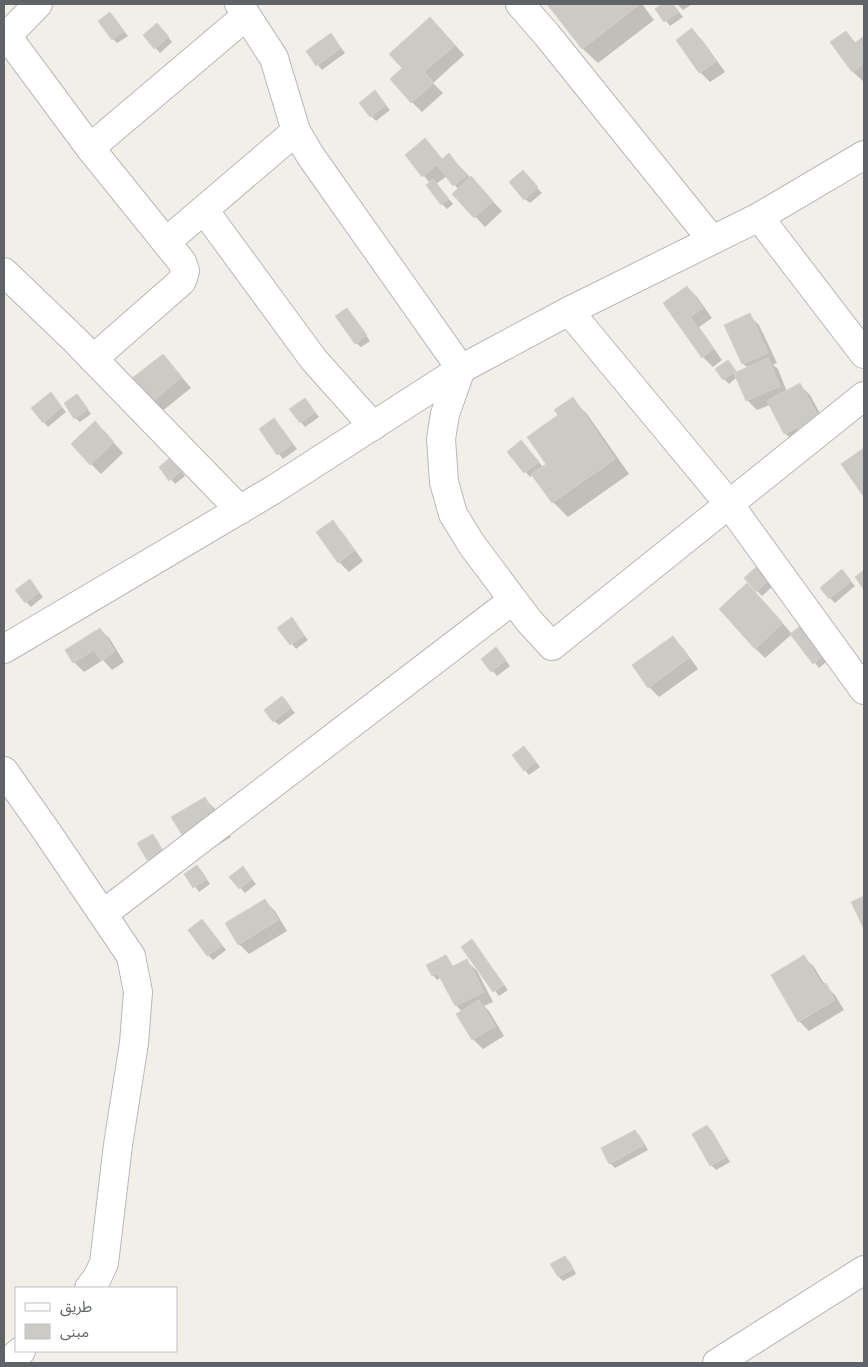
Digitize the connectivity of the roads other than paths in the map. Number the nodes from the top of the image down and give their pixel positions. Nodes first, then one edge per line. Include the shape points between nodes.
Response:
1 (520, 4) edge
2 (34, 5) edge
3 (242, 10) edge
4 (5, 38) edge
5 (296, 131) junction
6 (90, 148) junction
7 (864, 155) edge
8 (204, 210) junction
9 (760, 217) junction
10 (712, 240) junction
11 (166, 242) junction
12 (4, 272) edge
13 (568, 311) junction
14 (864, 354) edge
15 (93, 359) junction
16 (461, 369) junction
17 (864, 396) edge
18 (373, 426) junction
19 (729, 504) junction
20 (240, 510) junction
21 (513, 600) junction
22 (4, 649) edge
23 (864, 690) edge
24 (4, 771) edge
25 (103, 914) junction
26 (864, 1270) edge
27 (90, 1287) edge
28 (20, 1352) edge
29 (7, 1363) edge
30 (717, 1363) edge

1 - 10 street
2 - 4 street
3 - 5 street via 274,58
3 - 6 street
4 - 6 street
5 - 8 street
5 - 16 street
6 - 11 street
7 - 9 street
8 - 11 street
8 - 18 street via 314,360
9 - 10 street
9 - 14 street
10 - 13 street
11 - 15 street via 182,262 185,271 182,281
12 - 15 street
13 - 16 street
13 - 19 street
15 - 20 street
16 - 18 street
16 - 21 street via 445,414 441,439 444,482 453,514
17 - 19 street
18 - 20 street
19 - 21 street via 552,646
19 - 23 street
20 - 22 street
21 - 25 street
24 - 25 street
25 - 27 street via 131,956 138,992 104,1263
26 - 30 street
28 - 29 street

